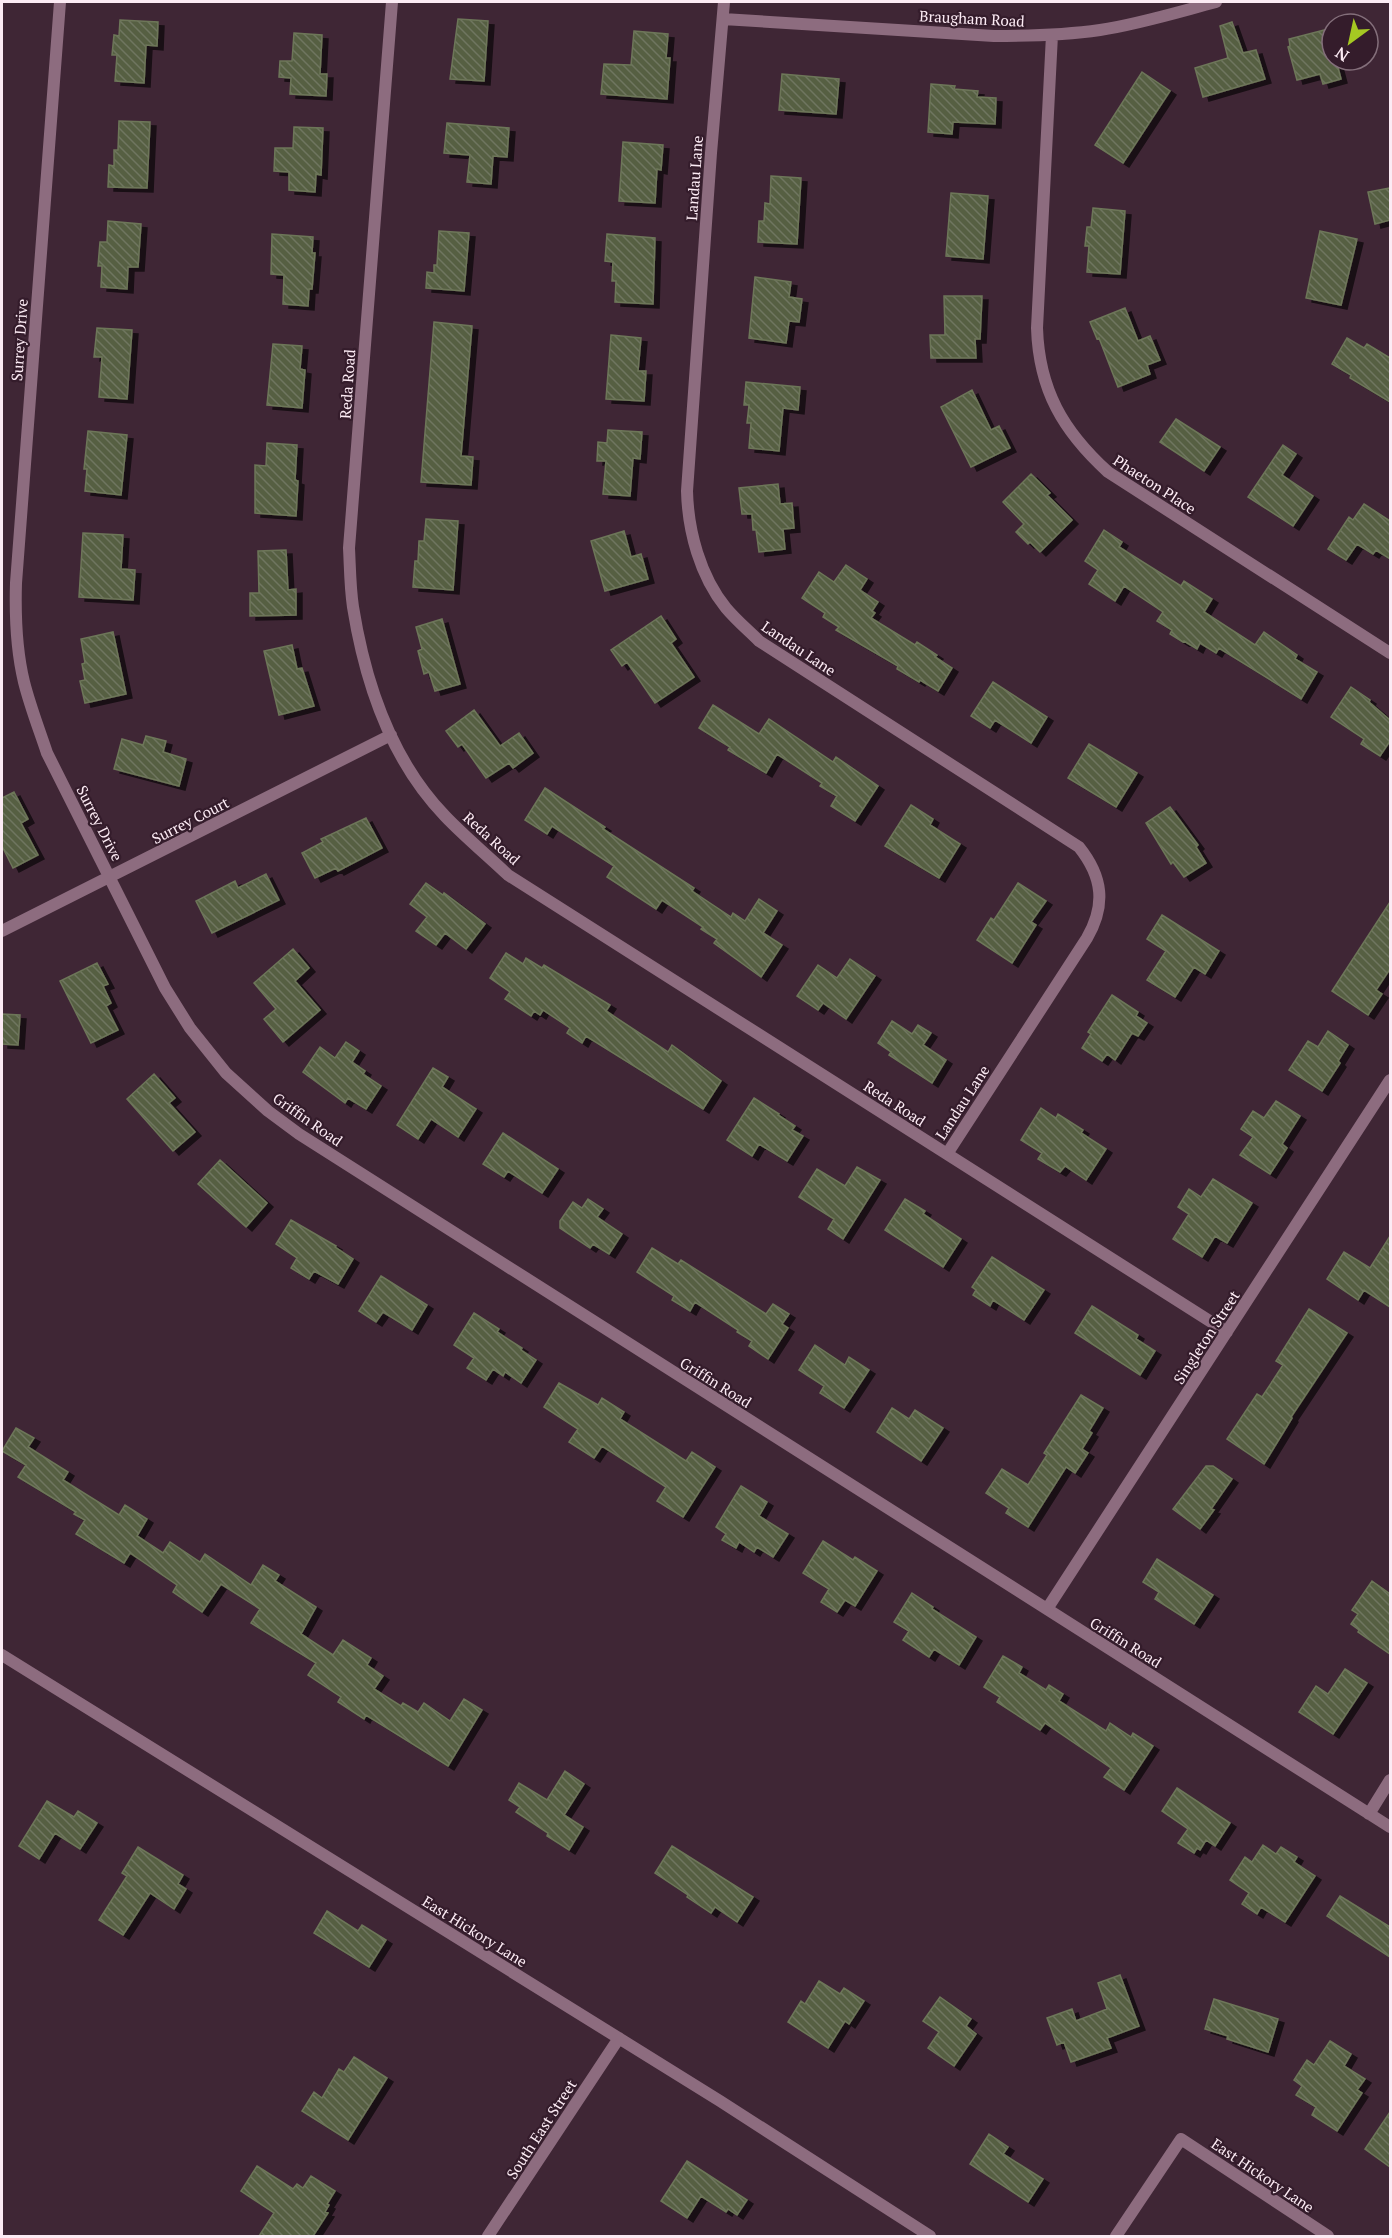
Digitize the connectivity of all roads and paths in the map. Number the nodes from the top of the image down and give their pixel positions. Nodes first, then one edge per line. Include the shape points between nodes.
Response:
1 (60, 2) edge
2 (392, 2) edge
3 (724, 2) edge
4 (1216, 2) edge
5 (723, 19) junction
6 (1052, 35) junction
7 (1390, 653) edge
8 (391, 735) junction
9 (110, 877) junction
10 (2, 931) edge
11 (1390, 1080) edge
12 (946, 1154) junction
13 (1227, 1332) junction
14 (1047, 1610) junction
15 (2, 1655) edge
16 (1390, 1780) edge
17 (1369, 1814) junction
18 (1390, 1827) edge
19 (619, 2038) junction
20 (488, 2236) edge
21 (930, 2236) edge
22 (1116, 2236) edge
23 (1328, 2236) edge

1 - 9 street, Surrey Drive via 16,622 23,680 40,735
2 - 8 street, Reda Road via 349,548 360,644 369,682
3 - 5 street, Landau Lane
4 - 6 street, Braugham Road via 1110,28
5 - 6 street, Braugham Road via 994,36
5 - 12 street, Landau Lane via 687,491 689,520 702,566 725,607 759,641 1079,848 1091,863 1100,891 1096,920 1087,938
6 - 7 street, Phaeton Place via 1037,328 1044,376 1062,422 1108,472
8 - 9 street, Surrey Court
8 - 12 street, Reda Road via 416,778 445,816 508,875
9 - 10 street, Surrey Court
9 - 14 street, Griffin Road via 165,988 190,1028 226,1072 268,1112
11 - 13 street, Singleton Street
12 - 13 street, Reda Road
13 - 14 street, Singleton Street
14 - 17 street, Griffin Road
15 - 19 street, East Hickory Lane
16 - 17 street
17 - 18 street, Griffin Road
19 - 20 street, South East Street
19 - 21 street, East Hickory Lane
22 - 23 street, East Hickory Lane via 1181,2139

